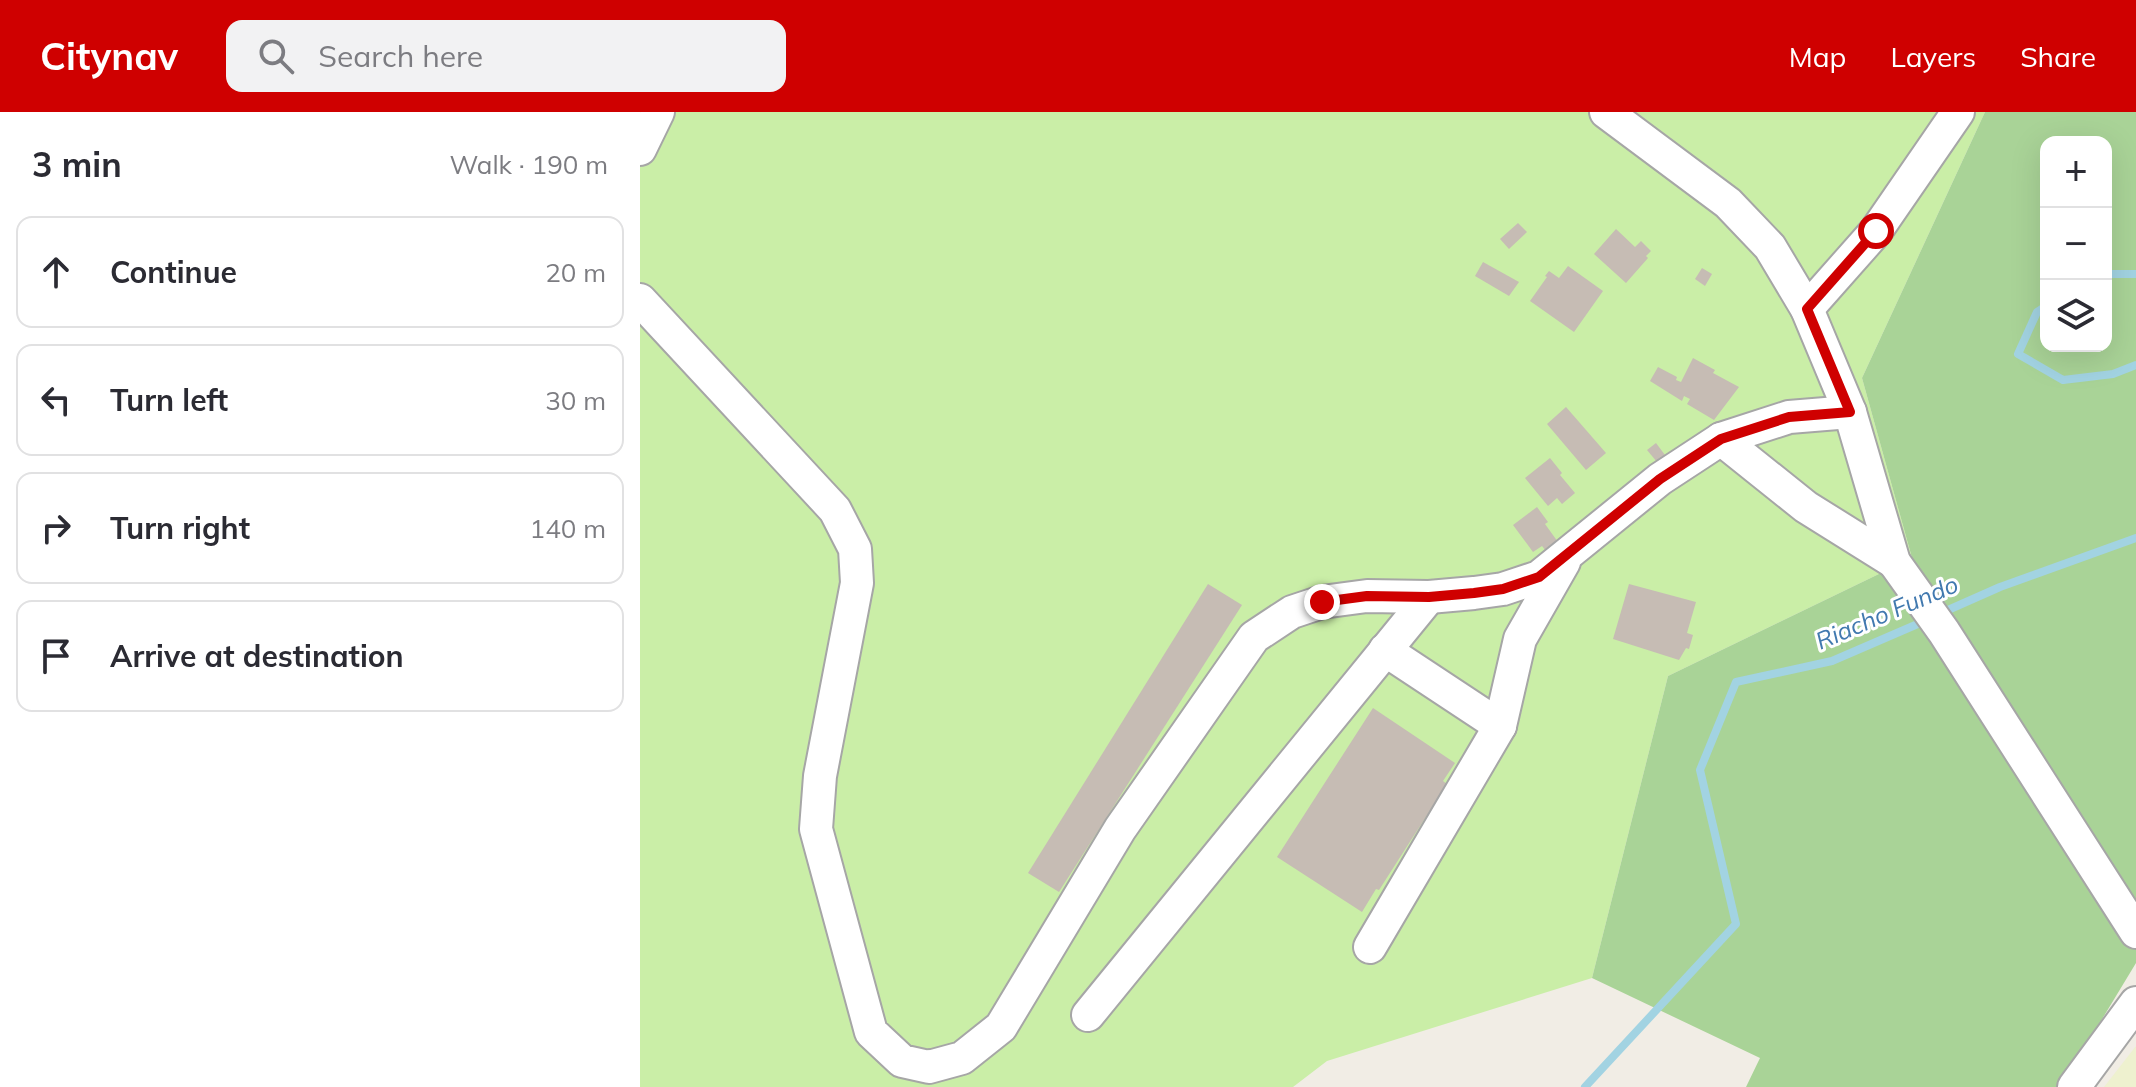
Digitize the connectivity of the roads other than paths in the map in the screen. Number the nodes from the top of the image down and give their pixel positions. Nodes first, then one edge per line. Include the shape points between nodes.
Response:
1 (658, 112) edge
2 (1606, 112) edge
3 (1958, 112) edge
4 (640, 149) edge
5 (640, 300) edge
6 (1807, 309) junction
7 (1850, 412) junction
8 (1721, 439) junction
9 (1568, 556) junction
10 (1904, 574) junction
11 (1429, 597) junction
12 (1385, 650) junction
13 (1500, 726) junction
14 (2136, 932) edge
15 (1370, 947) dead end
16 (2136, 1003) edge
17 (1088, 1015) dead end
18 (2074, 1087) edge

1 - 4 street
2 - 6 street via 1728,203 1770,247
3 - 6 street via 1876,231
5 - 11 street via 835,510 855,549 857,583 820,776 816,829 871,1032 902,1061 929,1067 962,1058 1001,1027 1120,829 1254,637 1292,612 1322,602
6 - 7 street
7 - 8 street via 1789,417
7 - 10 street
8 - 9 street via 1660,479
8 - 10 street via 1806,507
9 - 11 street via 1539,577 1503,589
9 - 13 street via 1520,639
10 - 14 street
11 - 12 street
12 - 13 street
12 - 17 street
13 - 15 street
16 - 18 street

